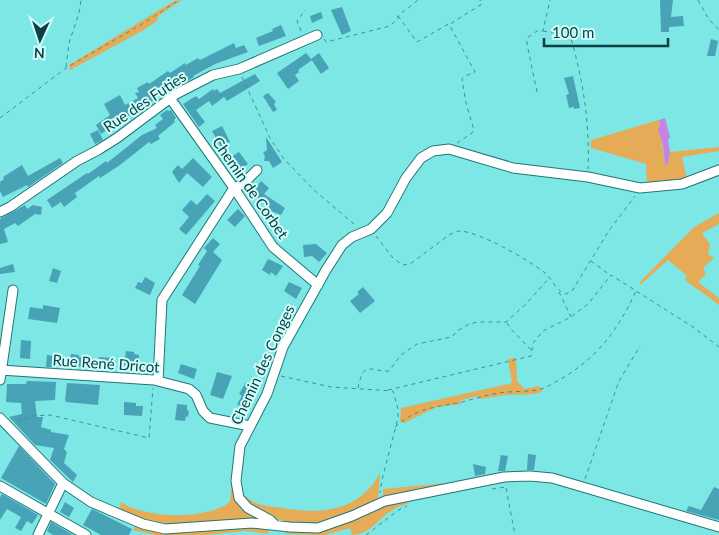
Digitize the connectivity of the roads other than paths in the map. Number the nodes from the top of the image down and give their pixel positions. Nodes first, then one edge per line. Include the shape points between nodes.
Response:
1 (320, 36) road end
2 (170, 98) junction
3 (257, 170) dead end
4 (719, 170) edge
5 (234, 188) junction
6 (0, 212) edge
7 (318, 285) junction
8 (14, 290) dead end
9 (0, 374) edge
10 (156, 380) junction
11 (3, 421) edge
12 (250, 426) junction
13 (63, 483) junction
14 (0, 486) edge
15 (48, 513) junction
16 (275, 525) junction
17 (719, 527) edge
18 (38, 535) edge
19 (86, 535) edge

1 - 2 street, Rue des Futies via 240,69 213,75
2 - 5 street, Chemin de Corbet
2 - 6 street, Rue des Futies via 118,138
3 - 5 street
4 - 7 street, Chemin des Conges via 682,184 640,188 588,177 513,168 452,149 438,150 421,158 387,213 371,229 342,245
5 - 7 street, Chemin de Corbet via 273,247
5 - 10 street via 162,300
7 - 12 street, Chemin des Conges via 283,347 267,394
8 - 9 street
9 - 10 street, Rue René Dricot
10 - 12 street, Rue René Dricot via 189,389 210,418
11 - 13 street
12 - 16 street, Chemin des Conges via 238,452 236,481 239,498 248,508
13 - 15 street
13 - 16 street via 112,512 165,529 238,523
14 - 15 street
15 - 18 street
15 - 19 street
16 - 17 street via 318,528 381,502 515,476 544,476

